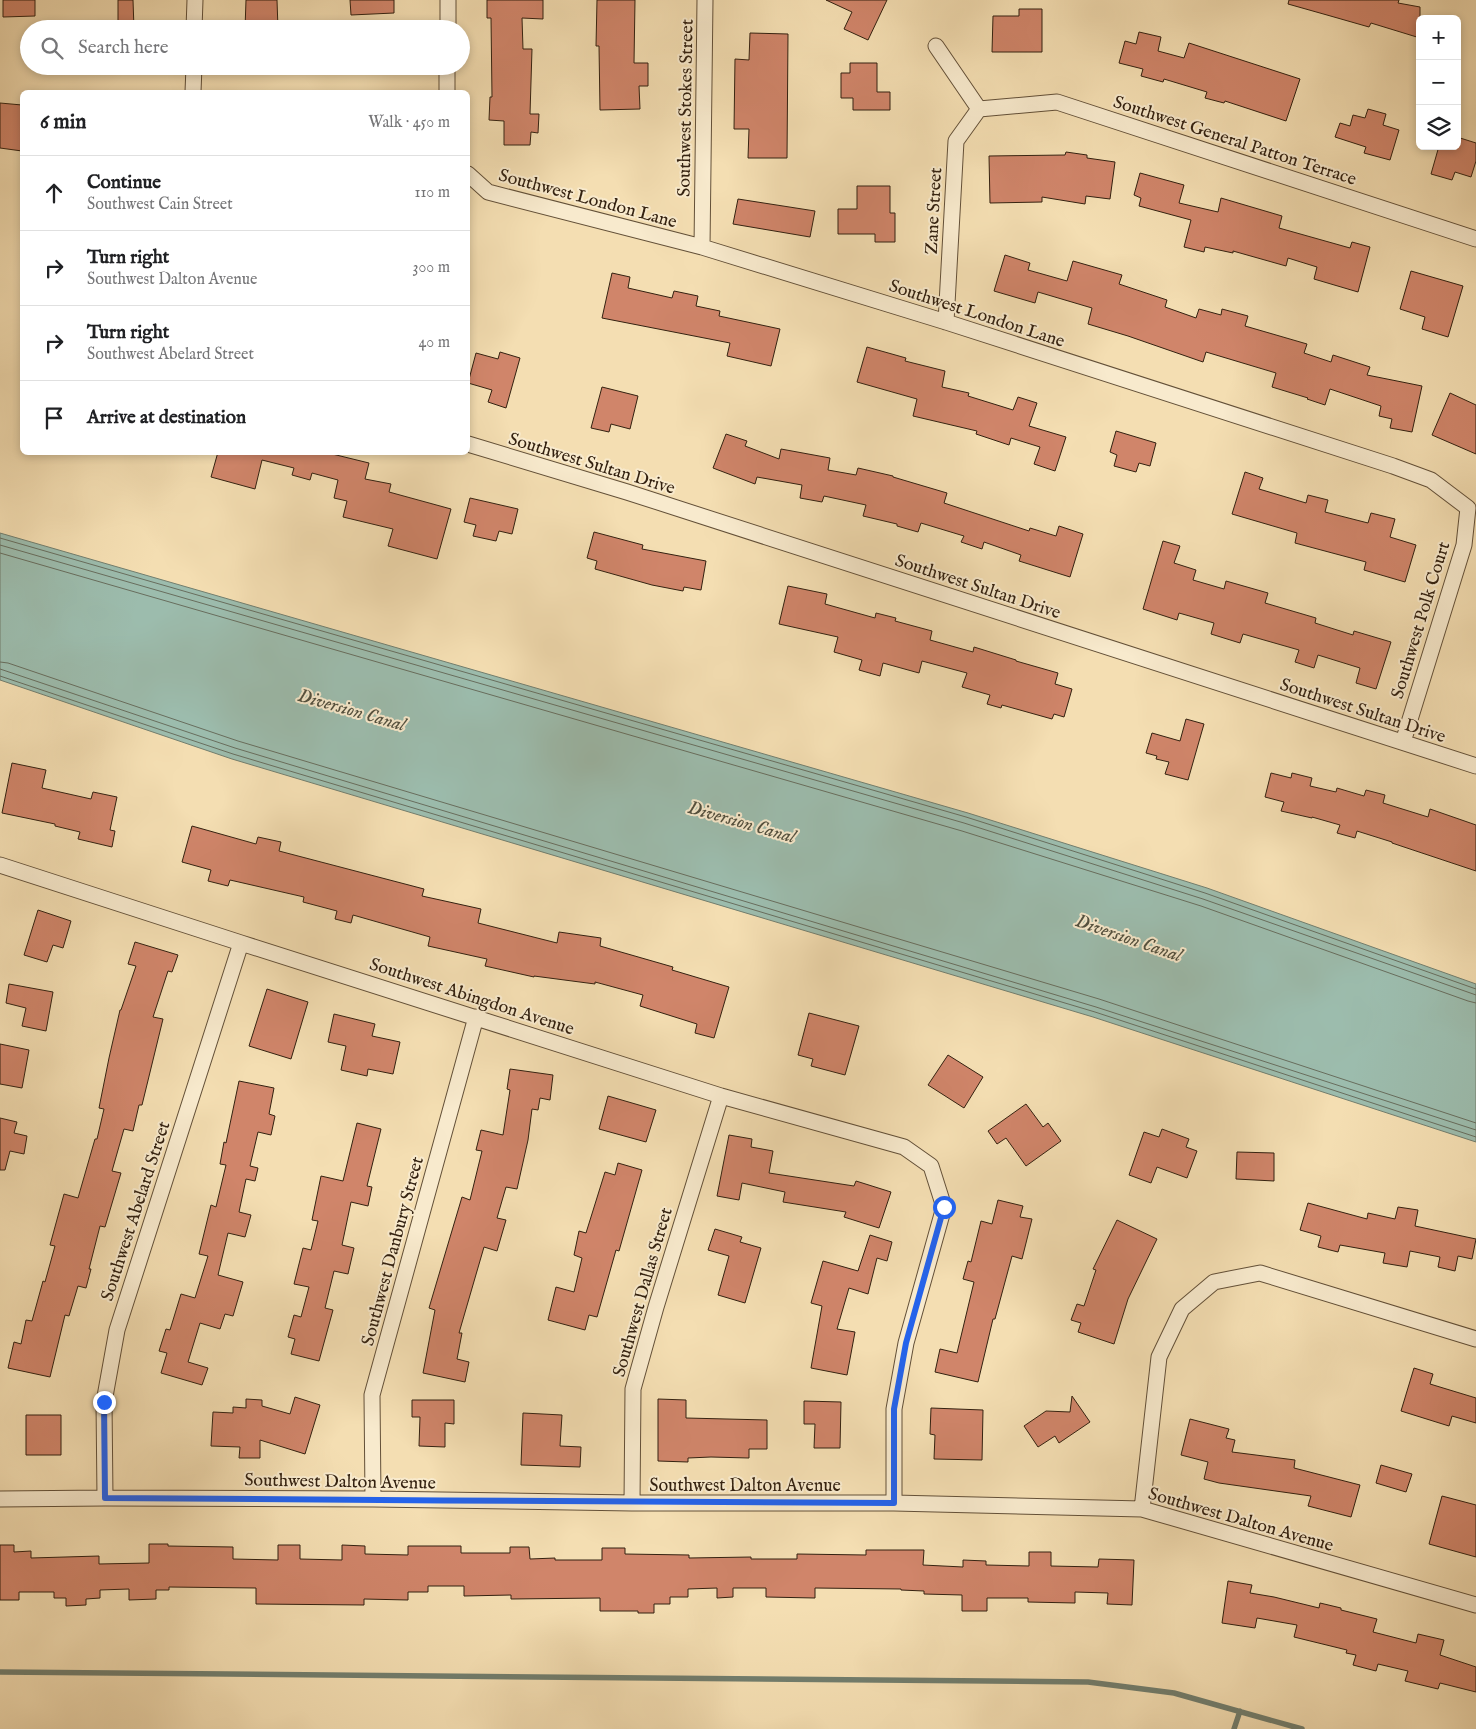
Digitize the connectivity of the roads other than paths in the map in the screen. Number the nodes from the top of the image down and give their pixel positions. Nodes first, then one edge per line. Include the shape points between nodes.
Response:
1 (195, 0) edge
2 (448, 0) edge
3 (705, 0) edge
4 (194, 20) edge
5 (448, 20) edge
6 (936, 46) dead end
7 (194, 75) edge
8 (447, 75) edge
9 (193, 90) edge
10 (447, 90) edge
11 (979, 109) junction
12 (470, 176) edge
13 (1476, 239) edge
14 (702, 247) junction
15 (946, 322) junction
16 (470, 445) edge
17 (1468, 508) joint
18 (1403, 742) junction
19 (1476, 766) edge
20 (0, 865) edge
21 (241, 943) junction
22 (476, 1017) junction
23 (721, 1096) junction
24 (1476, 1339) edge
25 (105, 1498) junction
26 (0, 1499) edge
27 (373, 1499) junction
28 (632, 1503) junction
29 (894, 1503) junction
30 (1142, 1509) junction
31 (1476, 1605) edge

1 - 4 street
2 - 5 street
3 - 14 street, Southwest Stokes Street
6 - 11 street
7 - 9 street
8 - 10 street
11 - 13 street, Southwest General Patton Terrace via 1057,102
11 - 15 street, Zane Street via 956,141
12 - 14 street, Southwest London Lane via 488,192
14 - 15 street, Southwest London Lane
15 - 17 street, Southwest London Lane via 1431,480
16 - 18 street, Southwest Sultan Drive via 646,498
17 - 18 street, Southwest Polk Court via 1464,545
18 - 19 street, Southwest Sultan Drive
20 - 21 street, Southwest Abingdon Avenue
21 - 22 street, Southwest Abingdon Avenue
21 - 25 street, Southwest Abelard Street via 116,1330 104,1402
22 - 23 street, Southwest Abingdon Avenue
22 - 27 street, Southwest Danbury Street via 372,1395
23 - 28 street, Southwest Dallas Street via 633,1389
23 - 29 street, Southwest Abingdon Avenue via 904,1147 931,1166 944,1207 906,1343 894,1409
24 - 30 street via 1260,1274 1214,1282 1182,1309 1159,1357
25 - 26 street, Southwest Dalton Avenue
25 - 27 street, Southwest Dalton Avenue
27 - 28 street, Southwest Dalton Avenue
28 - 29 street, Southwest Dalton Avenue
29 - 30 street, Southwest Dalton Avenue
30 - 31 street, Southwest Dalton Avenue

